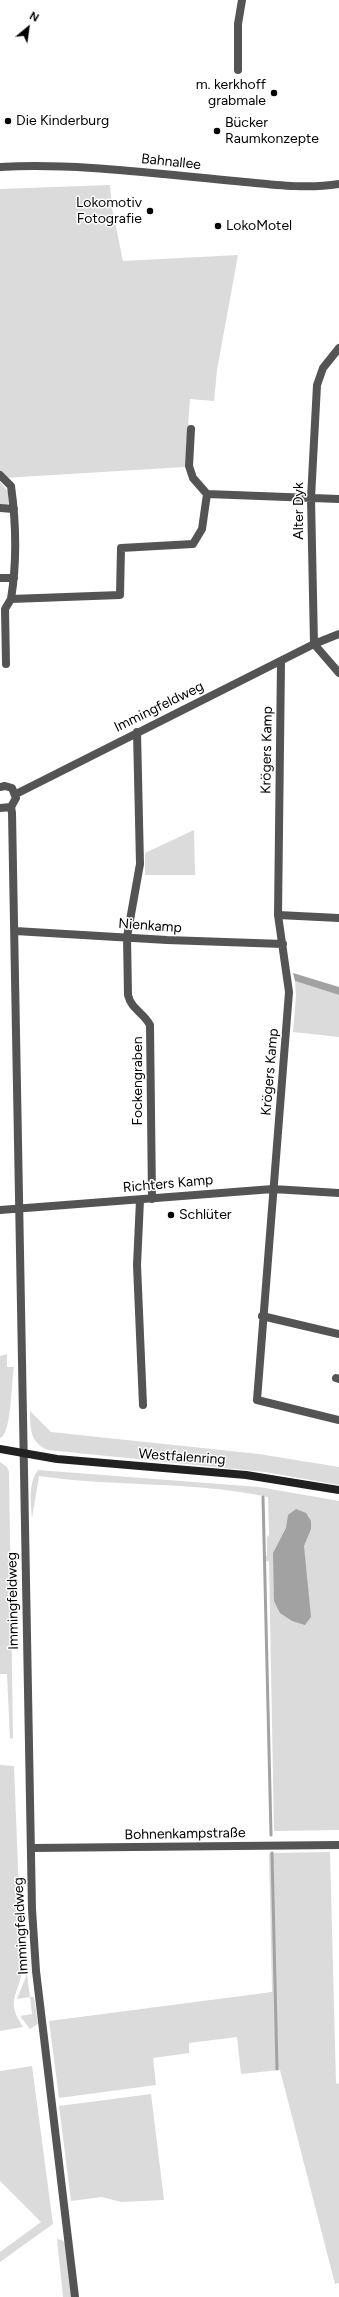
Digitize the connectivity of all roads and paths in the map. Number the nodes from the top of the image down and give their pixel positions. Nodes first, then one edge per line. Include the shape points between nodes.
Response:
1 (242, 0) edge
2 (238, 70) dead end
3 (0, 167) edge
4 (339, 184) edge
5 (339, 348) edge
6 (191, 429) dead end
7 (0, 475) edge
8 (207, 494) junction
9 (310, 498) junction
10 (339, 499) edge
11 (0, 508) edge
12 (14, 509) junction
13 (0, 578) edge
14 (14, 578) junction
15 (11, 599) junction
16 (339, 634) edge
17 (314, 644) junction
18 (281, 662) junction
19 (6, 664) dead end
20 (339, 672) edge
21 (137, 732) junction
22 (0, 786) edge
23 (16, 794) junction
24 (10, 807) junction
25 (0, 808) edge
26 (278, 915) junction
27 (339, 918) edge
28 (15, 931) junction
29 (127, 937) junction
30 (283, 944) junction
31 (273, 1189) junction
32 (339, 1194) edge
33 (152, 1199) junction
34 (140, 1200) junction
35 (20, 1207) junction
36 (0, 1210) edge
37 (262, 1316) junction
38 (339, 1334) edge
39 (144, 1406) dead end
40 (339, 1420) edge
41 (0, 1450) edge
42 (23, 1454) junction
43 (339, 1490) edge
44 (339, 1845) edge
45 (32, 1848) junction
46 (75, 2297) edge

1 - 2 street via 238,24
3 - 4 street, Bahnallee via 114,169 291,186
5 - 9 street, Alter Dyk via 323,368 317,385
6 - 8 street via 189,466 193,478
7 - 12 street via 11,486
8 - 9 street
8 - 15 street via 202,529 193,544 121,548 120,595
9 - 10 street
9 - 17 street, Alter Dyk
11 - 12 street
12 - 14 street
13 - 14 street
14 - 15 street
15 - 19 street via 5,610
16 - 17 street, Immingfeldweg
17 - 18 street, Immingfeldweg
17 - 20 street
18 - 21 street, Immingfeldweg
18 - 26 street, Krögers Kamp
21 - 23 street, Immingfeldweg
21 - 29 street, Fockengraben via 140,864
22 - 23 street via 9,786
23 - 24 street via 15,802
24 - 25 street
24 - 28 street, Immingfeldweg
26 - 27 street
26 - 30 street, Krögers Kamp
28 - 29 street, Nienkamp
28 - 35 street, Immingfeldweg
29 - 30 street, Nienkamp
29 - 33 street, Fockengraben via 130,1002 147,1018 150,1025
30 - 31 street, Krögers Kamp via 289,992
31 - 32 street, Richters Kamp
31 - 33 street, Richters Kamp
31 - 37 street, Krögers Kamp
33 - 34 street, Richters Kamp
34 - 35 street, Richters Kamp
34 - 39 street via 137,1265
35 - 36 street, Richters Kamp
35 - 42 street, Immingfeldweg
37 - 38 street
37 - 40 street, Krögers Kamp via 257,1400
41 - 42 street, Westfalenring
42 - 43 street, Westfalenring via 246,1475
42 - 45 street, Immingfeldweg
44 - 45 street, Bohnenkampstraße
45 - 46 street, Immingfeldweg via 36,1971

